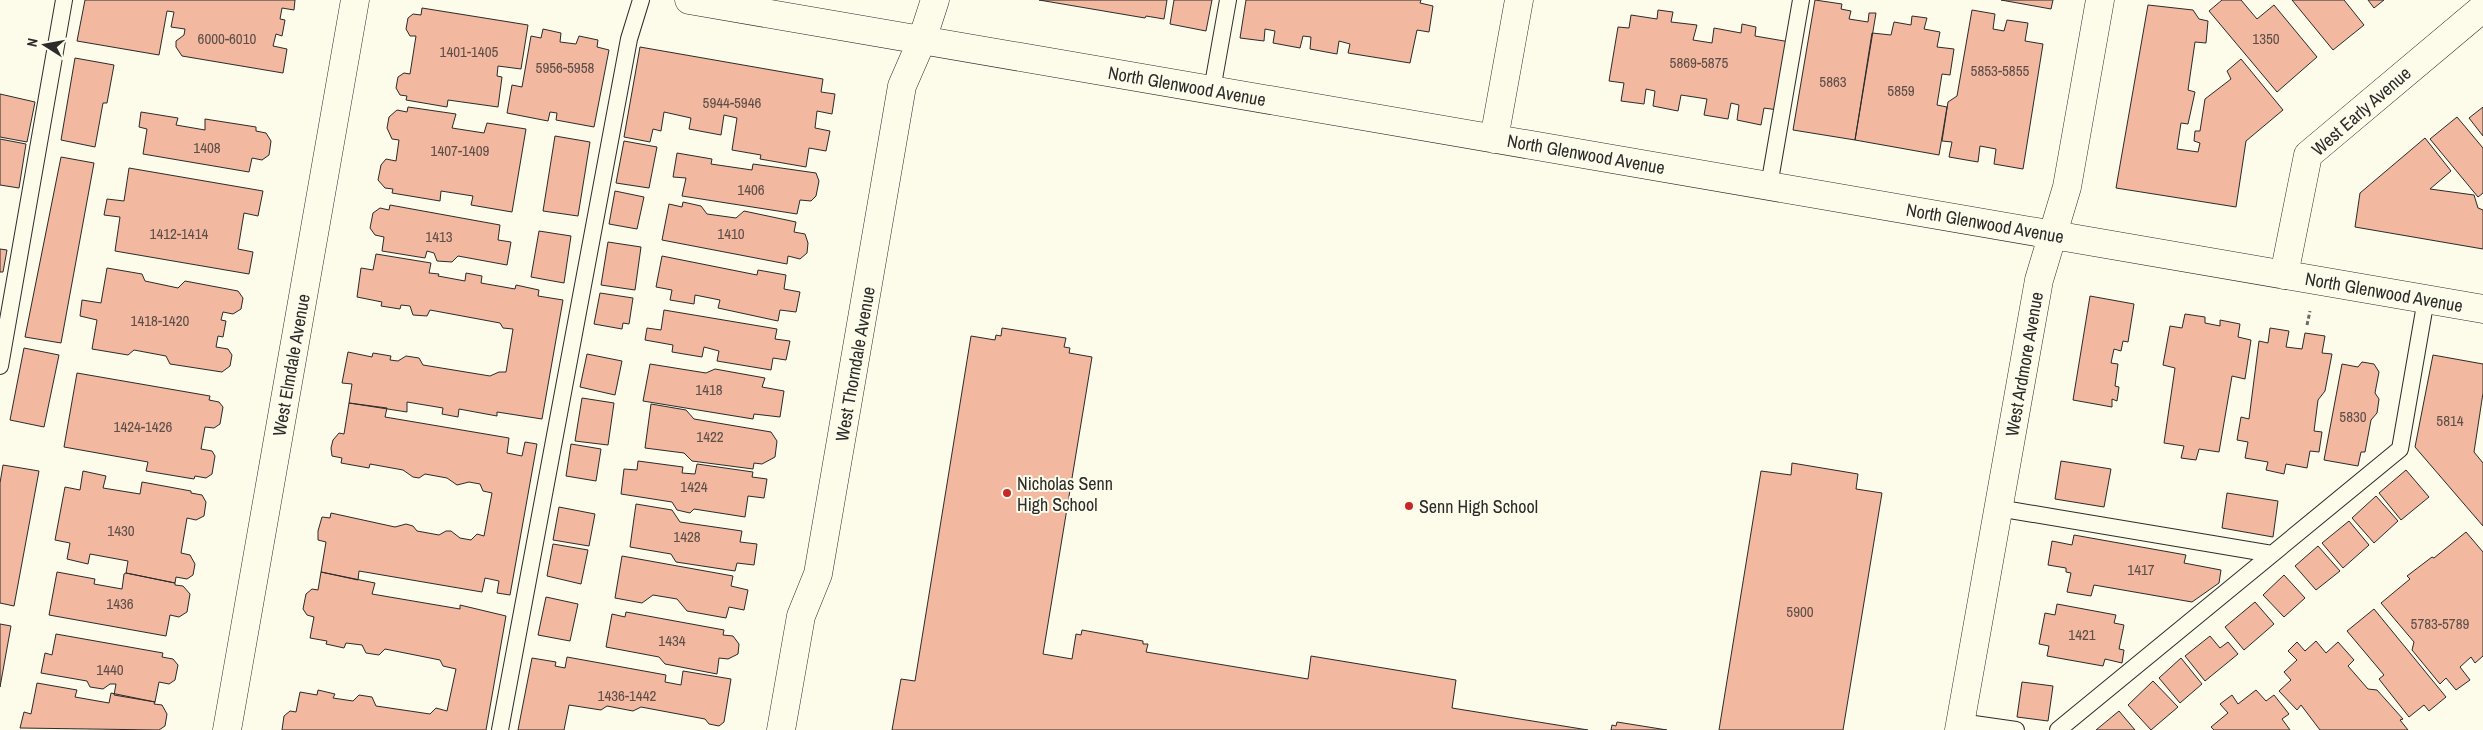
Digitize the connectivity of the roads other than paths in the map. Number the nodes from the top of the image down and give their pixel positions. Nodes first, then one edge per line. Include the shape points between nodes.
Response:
1 (64, 0) edge
2 (355, 0) edge
3 (642, 0) edge
4 (689, 0) edge
5 (935, 0) edge
6 (1228, 0) edge
7 (1519, 0) edge
8 (1802, 0) edge
9 (2100, 0) edge
10 (2483, 8) edge
11 (922, 40) junction
12 (1212, 90) junction
13 (1494, 138) junction
14 (1769, 186) junction
15 (2054, 235) junction
16 (2284, 275) junction
17 (2426, 299) junction
18 (2483, 309) edge
19 (0, 366) edge
20 (1998, 508) junction
21 (2272, 554) junction
22 (1959, 726) edge
23 (226, 730) edge
24 (500, 730) edge
25 (781, 730) edge
26 (2016, 730) edge
27 (2058, 730) edge

1 - 19 lane
2 - 23 street, West Elmdale Avenue
3 - 24 lane via 629,39
4 - 11 street, North Glenwood Avenue
5 - 11 street, West Thorndale Avenue
6 - 12 lane
7 - 13 street
8 - 14 lane
9 - 15 street, West Ardmore Avenue via 2067,187
10 - 16 street, West Early Avenue via 2308,155
11 - 12 street, North Glenwood Avenue
11 - 25 street, West Thorndale Avenue via 902,86 818,574 801,616
12 - 13 street, North Glenwood Avenue
13 - 14 street, North Glenwood Avenue
14 - 15 street, North Glenwood Avenue
15 - 16 street, North Glenwood Avenue
15 - 20 street, West Ardmore Avenue via 2039,280
16 - 17 street, North Glenwood Avenue
17 - 18 street, North Glenwood Avenue
17 - 21 lane via 2400,449
20 - 21 lane
20 - 22 street, West Ardmore Avenue
21 - 27 lane
22 - 26 lane

